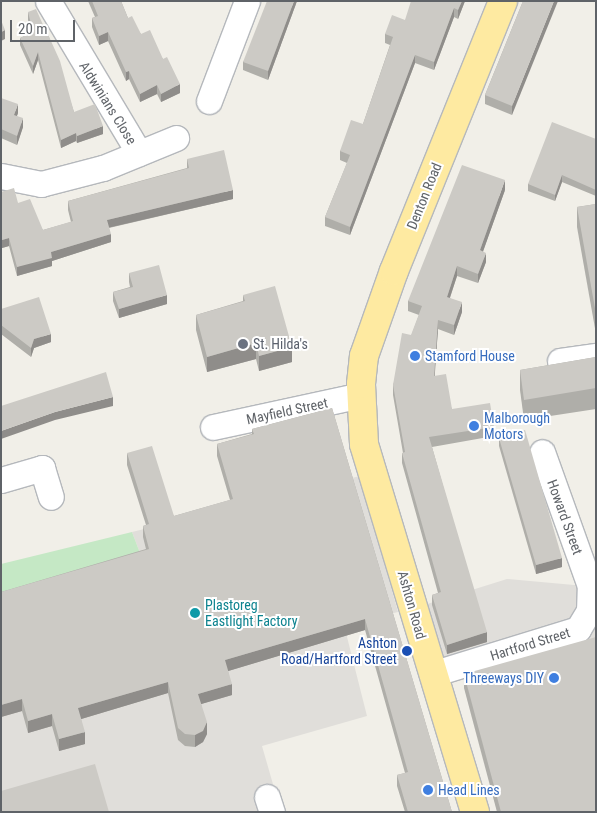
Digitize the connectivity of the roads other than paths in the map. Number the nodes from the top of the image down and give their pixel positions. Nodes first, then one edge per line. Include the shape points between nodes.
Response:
1 (48, 1) edge
2 (247, 1) edge
3 (502, 1) edge
4 (209, 101) dead end
5 (176, 138) dead end
6 (139, 153) junction
7 (1, 176) edge
8 (596, 356) edge
9 (560, 361) edge
10 (361, 395) junction
11 (214, 427) dead end
12 (542, 452) dead end
13 (1, 480) edge
14 (51, 497) dead end
15 (589, 611) joint
16 (432, 674) junction
17 (475, 812) edge

1 - 6 street, Aldwinians Close
2 - 4 street
3 - 10 highway, Denton Road via 394,271 364,356
5 - 6 street
6 - 7 street via 103,168 41,184
8 - 9 street
10 - 11 street, Mayfield Street
10 - 16 highway, Ashton Road via 364,444
12 - 15 street, Howard Street via 590,586
13 - 14 street via 42,468
15 - 16 street, Hartford Street via 578,629
16 - 17 highway, Ashton Road

